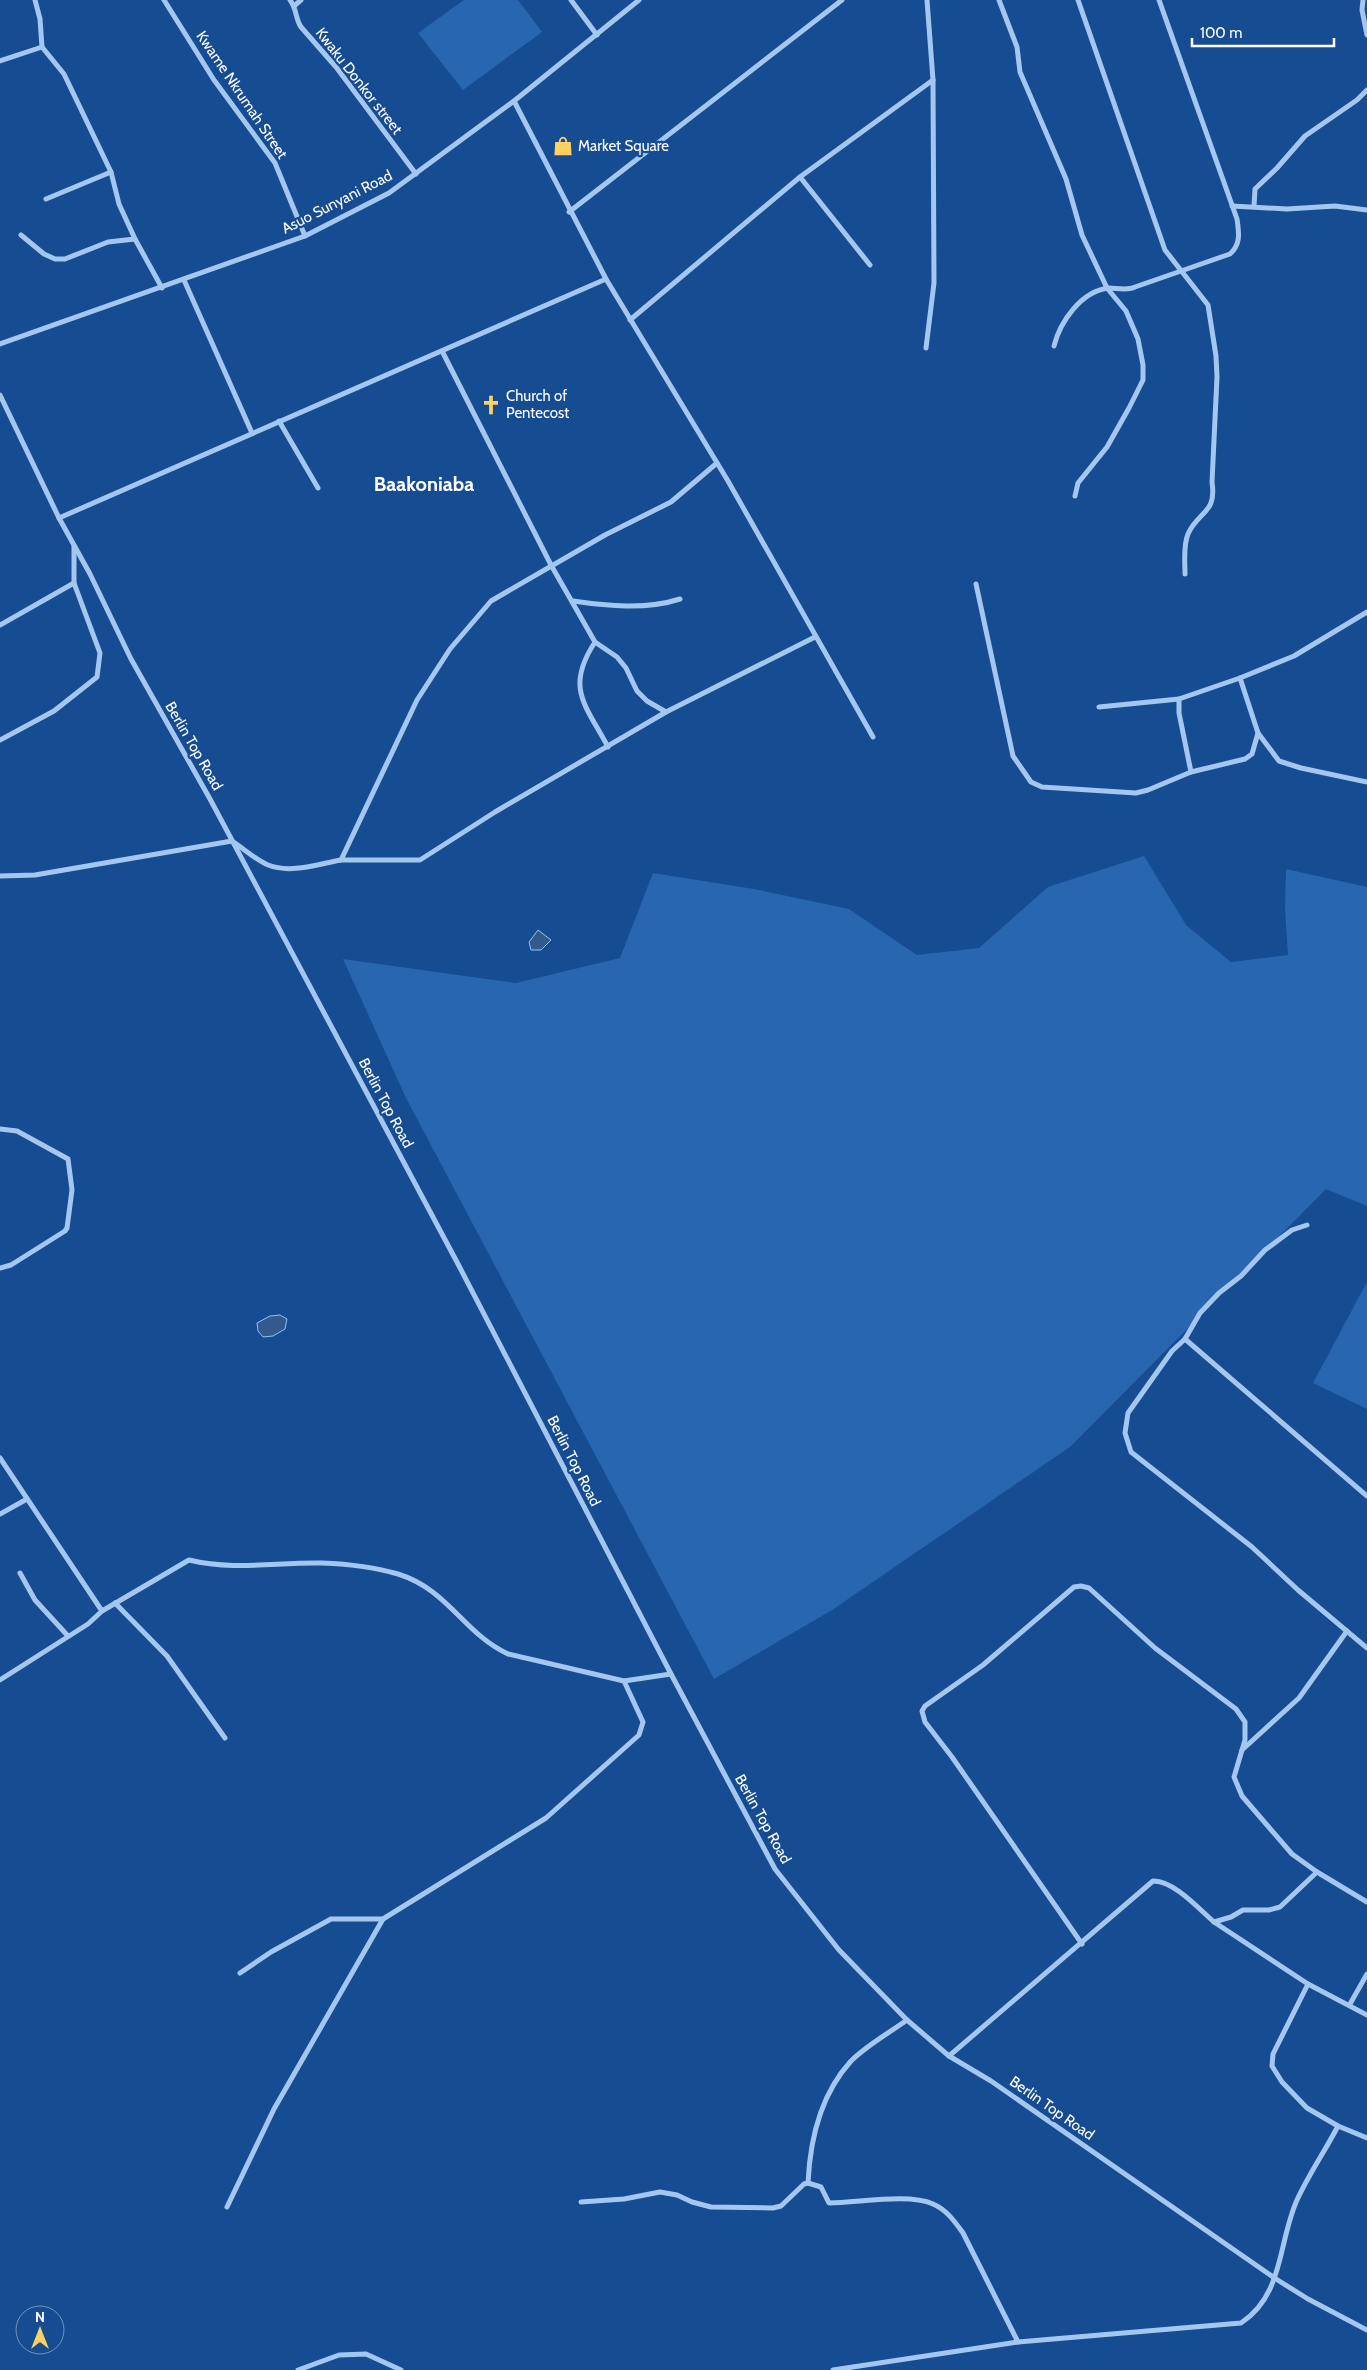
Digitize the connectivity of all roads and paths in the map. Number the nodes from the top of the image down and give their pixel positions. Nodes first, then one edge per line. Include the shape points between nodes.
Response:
1 (35, 0) edge
2 (164, 0) edge
3 (290, 0) edge
4 (301, 0) edge
5 (571, 0) edge
6 (639, 0) edge
7 (842, 0) edge
8 (927, 0) edge
9 (999, 0) edge
10 (1078, 0) edge
11 (1159, 0) edge
12 (1363, 0) edge
13 (294, 6) junction
14 (597, 35) junction
15 (1367, 36) edge
16 (42, 47) junction
17 (0, 61) edge
18 (933, 80) junction
19 (1367, 90) edge
20 (514, 101) junction
21 (111, 172) junction
22 (416, 174) junction
23 (800, 177) junction
24 (46, 199) dead end
25 (1232, 206) junction
26 (1254, 206) junction
27 (1367, 210) edge
28 (569, 212) junction
29 (21, 235) dead end
30 (305, 236) junction
31 (135, 239) junction
32 (870, 265) dead end
33 (1181, 270) junction
34 (606, 279) junction
35 (184, 280) junction
36 (162, 288) junction
37 (1108, 288) junction
38 (630, 320) junction
39 (0, 344) edge
40 (1054, 346) dead end
41 (926, 348) dead end
42 (442, 350) junction
43 (0, 395) edge
44 (2, 406) edge
45 (279, 421) junction
46 (252, 433) junction
47 (717, 463) junction
48 (318, 488) dead end
49 (1075, 496) dead end
50 (58, 518) junction
51 (74, 546) junction
52 (550, 565) junction
53 (1185, 574) dead end
54 (74, 583) junction
55 (976, 584) dead end
56 (680, 599) dead end
57 (573, 601) junction
58 (1367, 612) edge
59 (0, 625) edge
60 (815, 637) junction
61 (595, 642) junction
62 (1240, 678) junction
63 (1179, 699) junction
64 (1098, 707) dead end
65 (666, 712) junction
66 (1258, 733) junction
67 (873, 737) dead end
68 (0, 740) edge
69 (608, 747) junction
70 (1191, 772) junction
71 (1367, 782) edge
72 (232, 841) junction
73 (341, 860) junction
74 (0, 876) edge
75 (0, 1129) edge
76 (1307, 1225) dead end
77 (0, 1268) edge
78 (1185, 1339) junction
79 (0, 1458) edge
80 (1367, 1496) edge
81 (27, 1498) junction
82 (0, 1514) edge
83 (20, 1574) dead end
84 (116, 1603) junction
85 (102, 1611) junction
86 (1347, 1631) junction
87 (68, 1636) junction
88 (1367, 1648) edge
89 (671, 1674) junction
90 (0, 1680) edge
91 (624, 1681) junction
92 (225, 1738) dead end
93 (1242, 1750) junction
94 (1317, 1872) junction
95 (1367, 1902) edge
96 (383, 1919) junction
97 (1214, 1922) junction
98 (1082, 1944) junction
99 (240, 1973) dead end
100 (1367, 1974) edge
101 (1308, 1984) junction
102 (1350, 2004) junction
103 (1367, 2015) edge
104 (907, 2020) junction
105 (949, 2056) junction
106 (1338, 2126) junction
107 (1367, 2138) edge
108 (808, 2183) junction
109 (581, 2202) dead end
110 (226, 2207) dead end
111 (1276, 2279) junction
112 (1367, 2330) edge
113 (1018, 2342) junction
114 (298, 2370) edge
115 (401, 2370) edge
116 (833, 2370) edge

1 - 16 street
2 - 30 street, Kwame Nkrumah Street via 214,80 275,163
3 - 13 street, Kwaku Donkor street
4 - 13 street
5 - 14 street
6 - 14 street, Asuo Sunyani Road
7 - 28 street
8 - 18 street
9 - 37 street via 1017,47 1020,72 1066,179 1082,235
10 - 33 street via 1165,250
11 - 25 street
12 - 15 street
13 - 22 street, Kwaku Donkor street via 301,27 336,67
14 - 20 street, Asuo Sunyani Road
16 - 17 street
16 - 21 street via 64,74
18 - 23 street
18 - 41 street via 934,283
19 - 26 street via 1293,148 1255,189
20 - 22 street, Asuo Sunyani Road
20 - 28 street
21 - 24 street
21 - 31 street via 119,204
22 - 30 street, Asuo Sunyani Road via 389,193
23 - 32 street
23 - 38 street
25 - 26 street
25 - 33 street via 1239,233 1235,250
26 - 27 street via 1287,209 1335,206
28 - 34 street
29 - 31 street via 55,259 65,259 108,242
30 - 35 street, Asuo Sunyani Road
31 - 36 street
33 - 37 street via 1133,289
33 - 53 street via 1208,305 1217,377 1214,496 1188,534
34 - 38 street
34 - 42 street
35 - 36 street, Asuo Sunyani Road
35 - 46 street
36 - 39 street, Asuo Sunyani Road
37 - 40 street via 1091,294 1077,306 1057,334
37 - 49 street via 1126,311 1138,339 1143,380 1107,447 1078,483
38 - 47 street
42 - 45 street
42 - 52 street
43 - 44 street, Berlin Top Road
44 - 50 street, Berlin Top Road
45 - 46 street
45 - 48 street
46 - 50 street
47 - 52 street via 670,502
47 - 60 street
50 - 51 street, Berlin Top Road
51 - 54 street
51 - 72 street, Berlin Top Road
52 - 57 street
52 - 73 street via 491,601 450,649 417,700
54 - 59 street
54 - 68 street via 100,653 97,677 54,711
55 - 70 street via 1013,756 1031,782 1042,787 1136,793
56 - 57 street via 668,603 609,606
57 - 61 street
58 - 62 street via 1294,656
60 - 65 street
60 - 67 street
61 - 65 street via 617,657 637,691
61 - 69 street via 584,659 578,680 579,691
62 - 63 street
62 - 66 street
63 - 64 street
63 - 70 street
65 - 69 street
66 - 70 street via 1252,754 1245,759
66 - 71 street via 1279,761
69 - 73 street via 495,812 420,860
72 - 73 street via 267,864 283,868
72 - 74 street via 35,875
72 - 89 street, Berlin Top Road via 458,1264
75 - 77 street via 18,1131 68,1159 72,1190 67,1228 11,1265
76 - 78 street via 1292,1230 1265,1250 1200,1313
78 - 80 street
78 - 86 street via 1172,1350 1128,1413 1125,1433 1132,1452 1252,1547
79 - 81 street
81 - 82 street
81 - 85 street
83 - 87 street via 35,1600
84 - 85 street
84 - 91 street via 189,1560 244,1567 321,1563 360,1566 396,1574 432,1590 476,1633 508,1654
84 - 92 street via 167,1656
85 - 87 street
86 - 88 street
86 - 93 street via 1298,1698
87 - 90 street
89 - 91 street
89 - 104 street, Berlin Top Road via 775,1869 839,1950
91 - 96 street via 643,1722 635,1740 546,1818
93 - 94 street via 1234,1777 1242,1796 1278,1840
93 - 98 street via 1245,1722 1236,1708 1156,1648 1089,1588 1082,1586 1074,1587 983,1664 922,1708 925,1722
94 - 95 street
94 - 97 street via 1280,1907 1242,1910
96 - 99 street via 332,1919
96 - 110 street via 274,2109
97 - 98 street via 1173,1886 1153,1881
97 - 101 street
98 - 105 street
100 - 102 street
101 - 102 street
101 - 106 street via 1273,2054 1272,2066 1282,2082 1308,2108
102 - 103 street
104 - 105 street, Berlin Top Road
104 - 108 street via 851,2061 834,2085 824,2102 812,2138
105 - 111 street, Berlin Top Road via 991,2081
106 - 107 street
106 - 111 street via 1296,2202
108 - 109 street via 781,2206 773,2208 711,2207 660,2192 607,2202
108 - 113 street via 821,2187 829,2203 901,2200 932,2203 944,2210 963,2233
111 - 112 street, Berlin Top Road
111 - 113 street via 1255,2314 1241,2323
113 - 116 street
114 - 115 street via 339,2355 366,2354

